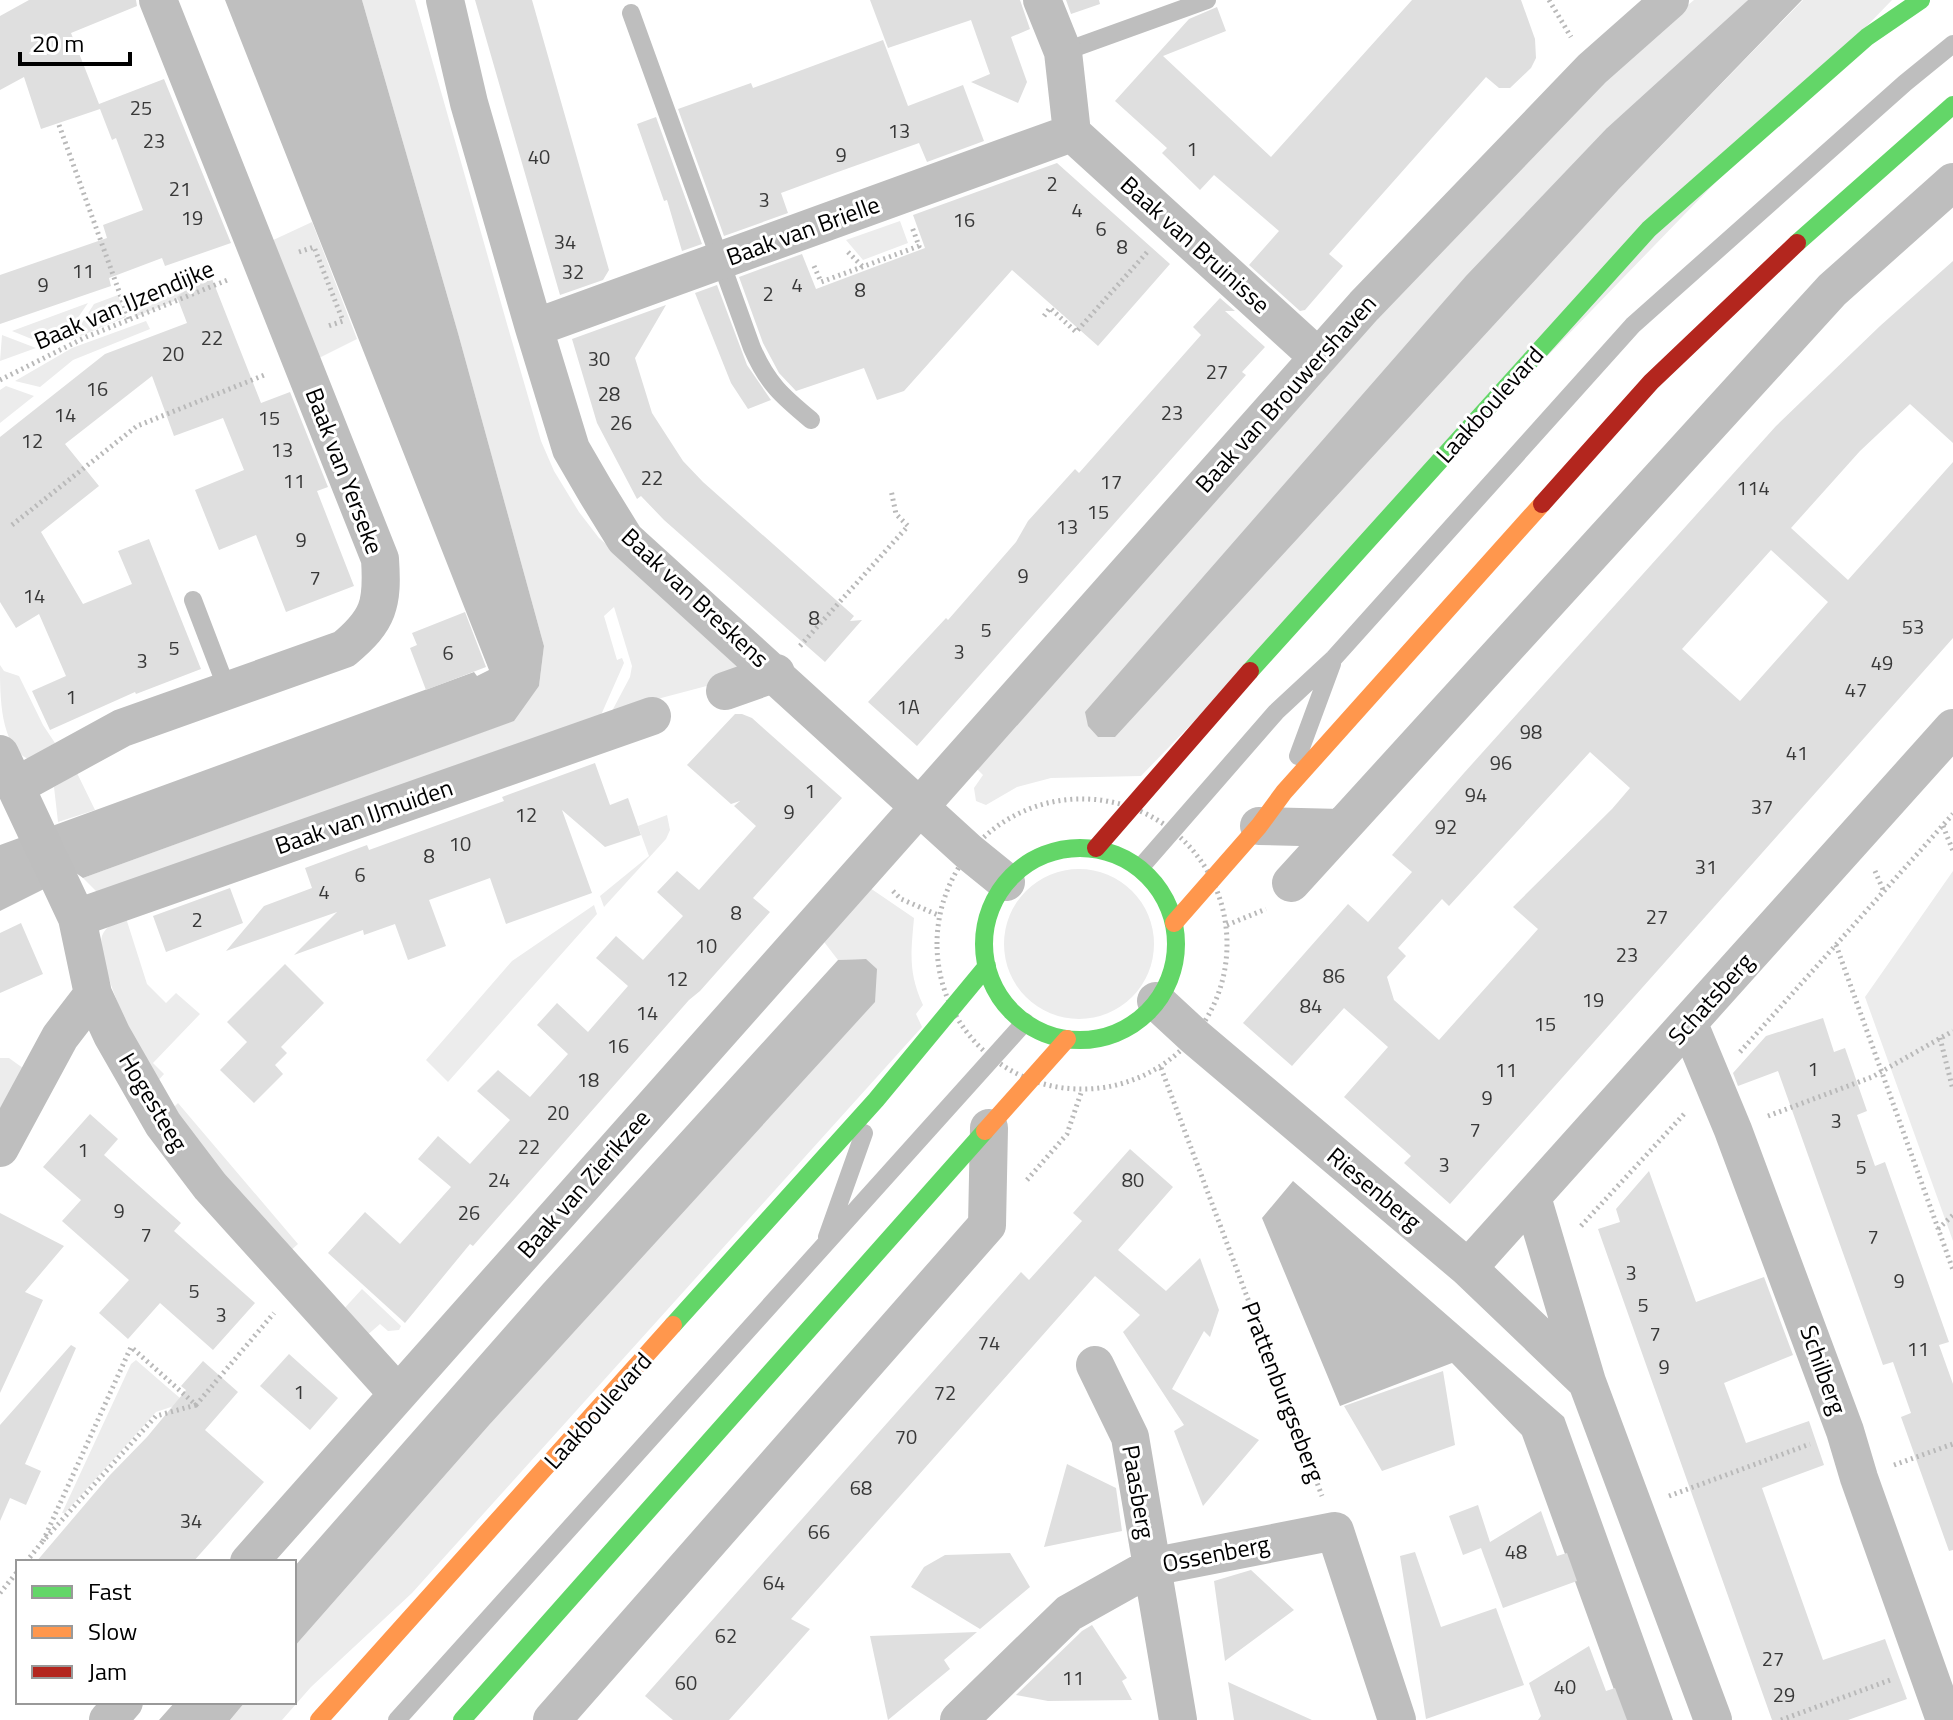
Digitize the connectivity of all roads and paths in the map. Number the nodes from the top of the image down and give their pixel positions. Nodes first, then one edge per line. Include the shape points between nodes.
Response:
1 (158, 0) edge
2 (445, 0) edge
3 (1042, 0) edge
4 (1207, 0) edge
5 (1670, 0) edge
6 (1921, 0) edge
7 (631, 13) dead end
8 (1953, 44) edge
9 (1063, 52) junction
10 (1953, 105) edge
11 (59, 125) dead end
12 (1072, 133) junction
13 (1953, 182) edge
14 (1173, 224) junction
15 (721, 261) junction
16 (263, 266) junction
17 (1044, 316) dead end
18 (129, 319) junction
19 (534, 328) junction
20 (1318, 357) junction
21 (301, 361) junction
22 (0, 380) edge
23 (811, 420) dead end
24 (891, 490) dead end
25 (12, 525) dead end
26 (193, 600) dead end
27 (1334, 658) junction
28 (776, 673) junction
29 (227, 689) junction
30 (725, 691) dead end
31 (652, 716) dead end
32 (1953, 728) edge
33 (8, 770) edge
34 (1284, 792) junction
35 (919, 806) junction
36 (1953, 814) edge
37 (1943, 825) junction
38 (1259, 826) junction
39 (1341, 828) junction
40 (1096, 848) junction
41 (1953, 851) edge
42 (864, 866) junction
43 (1140, 868) junction
44 (1006, 882) junction
45 (1291, 883) dead end
46 (69, 902) junction
47 (938, 915) dead end
48 (1174, 923) junction
49 (1836, 945) junction
50 (987, 966) junction
51 (93, 994) junction
52 (1156, 1001) junction
53 (1025, 1022) junction
54 (1689, 1024) junction
55 (1953, 1031) edge
56 (1940, 1038) junction
57 (1067, 1039) junction
58 (1882, 1072) junction
59 (1713, 1082) junction
60 (1953, 1090) edge
61 (876, 1100) junction
62 (989, 1128) junction
63 (1733, 1130) junction
64 (0, 1148) edge
65 (1532, 1197) junction
66 (1953, 1215) edge
67 (987, 1225) junction
68 (1938, 1229) junction
69 (823, 1247) junction
70 (1550, 1259) junction
71 (1468, 1268) junction
72 (1953, 1270) edge
73 (298, 1285) junction
74 (1095, 1365) dead end
75 (1587, 1382) junction
76 (398, 1394) junction
77 (196, 1405) junction
78 (1845, 1431) junction
79 (1953, 1444) edge
80 (1859, 1478) junction
81 (1634, 1508) junction
82 (1335, 1531) junction
83 (43, 1541) junction
84 (28, 1560) edge
85 (251, 1560) edge
86 (1151, 1567) junction
87 (16, 1573) edge
88 (0, 1593) edge
89 (1927, 1667) junction
90 (122, 1704) edge
91 (108, 1720) edge
92 (319, 1720) edge
93 (397, 1720) edge
94 (462, 1720) edge
95 (552, 1720) edge
96 (959, 1720) edge
97 (1178, 1720) edge
98 (1397, 1720) edge
99 (1713, 1720) edge
100 (1781, 1720) edge
101 (1945, 1720) edge

1 - 16 street, Baak van Yerseke
2 - 19 street, Baak van Breskens
3 - 9 street
4 - 9 lane
5 - 20 street, Baak van Brouwershaven via 1592,69
6 - 40 main road, Laakboulevard via 1867,37 1649,229
7 - 15 lane
8 - 27 lane via 1633,325
9 - 12 street
10 - 34 main road via 1783,255 1651,382
11 - 18 path
12 - 14 street, Baak van Bruinisse
12 - 15 street, Baak van Brielle
13 - 39 street via 1832,290
14 - 17 path via 1076,332 1050,308
14 - 20 street, Baak van Bruinisse
15 - 19 street, Baak van Brielle
15 - 23 lane via 763,374
16 - 18 path, Baak van IJzendijke
16 - 21 street, Baak van Yerseke
18 - 22 path, Baak van IJzendijke
19 - 28 street, Baak van Breskens via 571,449 625,539
20 - 35 street, Baak van Brouwershaven
21 - 25 path via 137,426
21 - 29 street, Baak van Yerseke via 380,559 378,608 365,632 344,649
24 - 28 path via 896,514 908,526
26 - 29 lane
27 - 34 lane
27 - 43 lane via 1276,712
28 - 30 street
28 - 35 street, Baak van Breskens
29 - 33 street, Baak van Yerseke
31 - 46 street, Baak van IJmuiden
32 - 54 street, Schatsberg
33 - 46 street, Hogesteeg
34 - 38 main road
35 - 42 street, Baak van Zierikzee
35 - 44 street, Baak van Breskens
36 - 37 path
37 - 41 path
37 - 49 path
38 - 39 street
38 - 48 main road
39 - 45 street
40 - 43 main road
40 - 44 main road via 1063,849 1032,861
42 - 47 path via 901,899
42 - 76 street, Baak van Zierikzee
43 - 48 main road via 1167,902
44 - 50 main road via 991,907 984,937
46 - 51 street, Hogesteeg
48 - 52 main road via 1174,964
49 - 58 path
49 - 59 path
50 - 53 main road via 1001,997
50 - 61 main road, Laakboulevard
51 - 64 street via 60,1037
51 - 73 street, Hogesteeg via 142,1088 186,1156
52 - 57 main road via 1139,1020 1117,1032
52 - 71 street, Riesenberg
53 - 57 main road
53 - 69 lane, Laakboulevard
54 - 59 street, Schilberg
54 - 65 street, Schatsberg
55 - 56 path
56 - 58 path
56 - 60 path
57 - 62 main road
58 - 63 path
58 - 68 path
59 - 63 street, Schilberg
59 - 70 path
61 - 69 lane, Laakboulevard
61 - 92 main road, Laakboulevard
62 - 67 street
62 - 94 main road
63 - 78 street, Schilberg
65 - 70 street, Riesenberg
65 - 71 street, Schatsberg
66 - 68 path
67 - 82 path, Prattenburgseberg via 1067,1134 1082,1090 1123,1084 1161,1067
67 - 95 street
68 - 72 path
69 - 93 lane, Laakboulevard
70 - 75 street, Riesenberg
71 - 75 street, Riesenberg
73 - 76 street, Hogesteeg
73 - 77 path
74 - 86 street, Paasberg via 1130,1437
75 - 81 street, Riesenberg
76 - 85 street, Baak van Zierikzee
77 - 83 path via 156,1416
77 - 83 path via 131,1347
78 - 80 street, Schilberg
78 - 81 path
79 - 80 path
80 - 89 street, Schilberg
81 - 99 street, Riesenberg
82 - 86 street, Ossenberg
82 - 98 street
83 - 84 path
86 - 96 street, Ossenberg via 1069,1613
86 - 97 street, Paasberg
87 - 88 path
89 - 100 path
89 - 101 street, Schilberg
90 - 91 street

